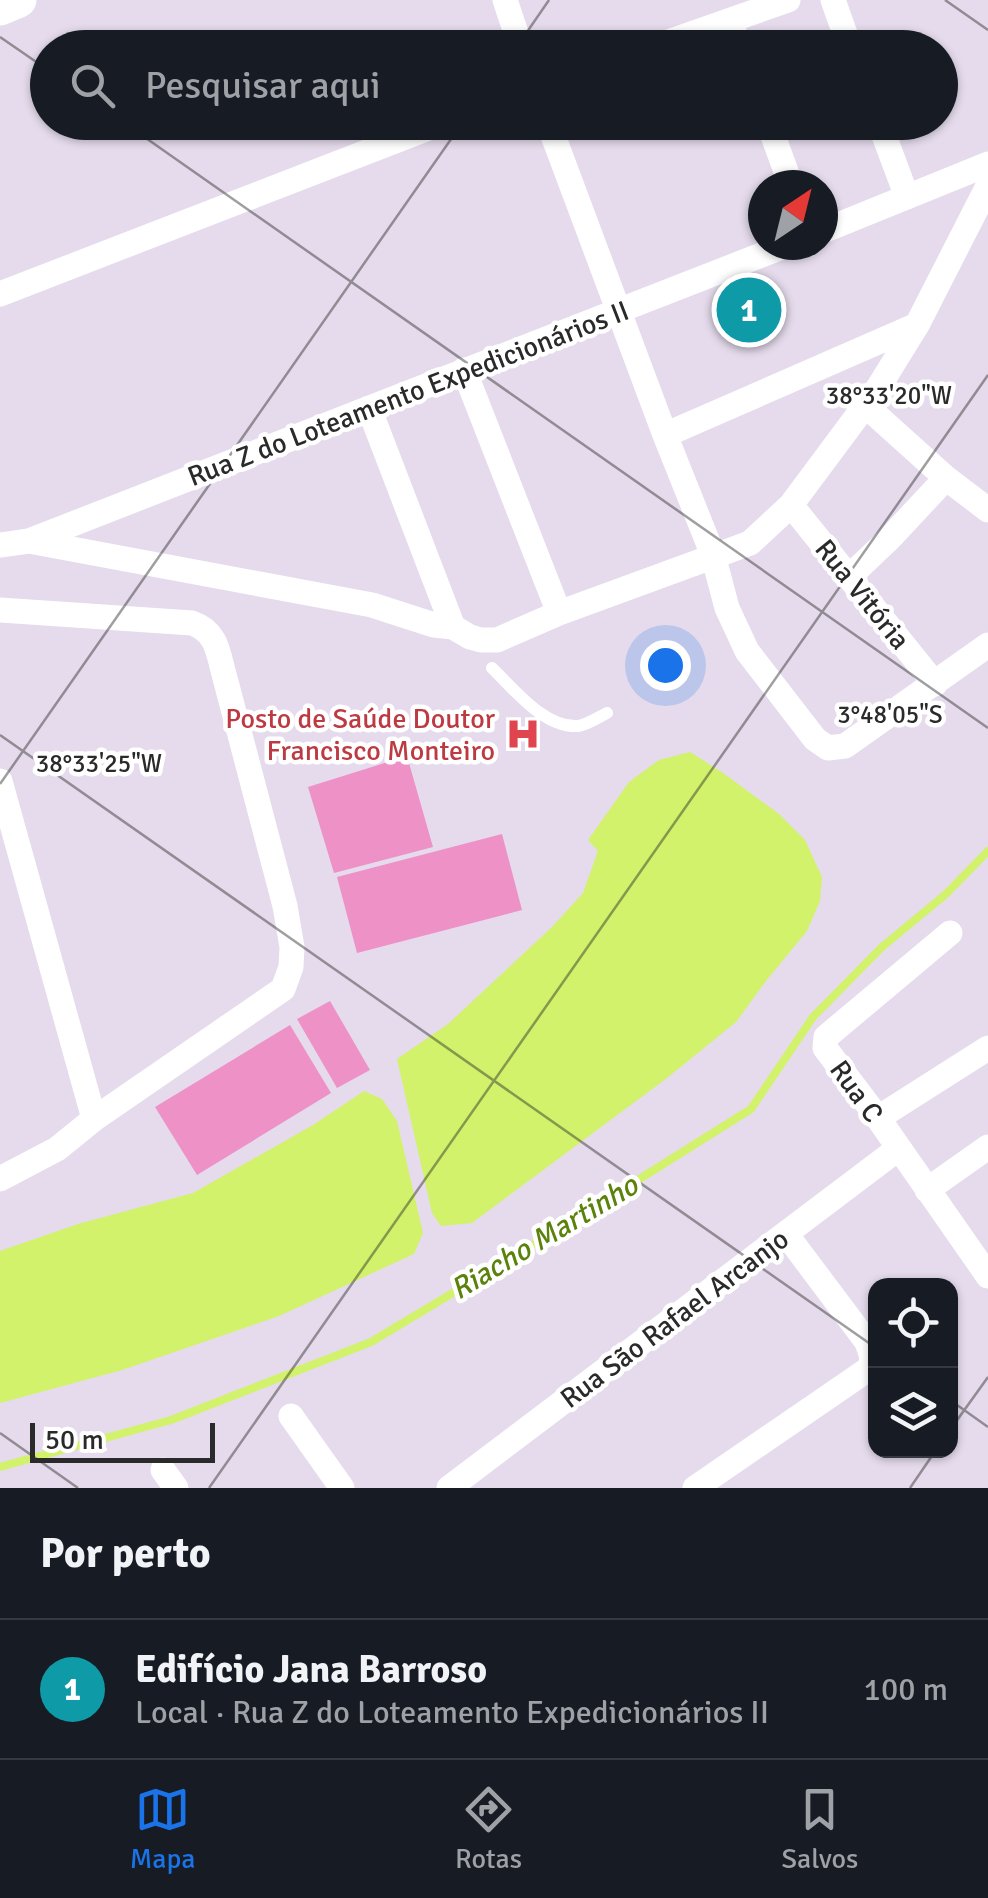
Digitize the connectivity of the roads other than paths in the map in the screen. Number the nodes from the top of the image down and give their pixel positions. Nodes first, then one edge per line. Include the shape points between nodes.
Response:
1 (19, 0) edge
2 (505, 0) edge
3 (788, 0) edge
4 (832, 0) edge
5 (0, 8) edge
6 (730, 21) junction
7 (515, 30) edge
8 (704, 30) edge
9 (733, 30) edge
10 (843, 30) edge
11 (398, 140) edge
12 (555, 140) edge
13 (775, 140) edge
14 (886, 140) edge
15 (988, 164) edge
16 (786, 170) edge
17 (988, 186) edge
18 (907, 197) junction
19 (838, 225) edge
20 (748, 260) edge
21 (0, 294) edge
22 (618, 310) junction
23 (918, 325) junction
24 (464, 370) junction
25 (866, 406) junction
26 (369, 408) junction
27 (665, 434) junction
28 (946, 478) junction
29 (791, 504) junction
30 (988, 510) edge
31 (29, 542) junction
32 (0, 545) edge
33 (713, 555) junction
34 (850, 576) junction
35 (0, 610) edge
36 (559, 613) junction
37 (453, 627) junction
38 (988, 645) edge
39 (492, 668) dead end
40 (935, 684) junction
41 (607, 713) dead end
42 (0, 781) edge
43 (950, 934) dead end
44 (988, 1048) edge
45 (878, 1118) junction
46 (94, 1120) junction
47 (988, 1147) edge
48 (899, 1148) junction
49 (0, 1179) edge
50 (927, 1190) junction
51 (786, 1234) junction
52 (988, 1276) edge
53 (290, 1416) dead end
54 (342, 1488) edge
55 (449, 1488) edge
56 (695, 1488) edge

1 - 5 street
2 - 7 street
3 - 6 street
4 - 10 street
6 - 8 street
6 - 9 street
11 - 21 street
12 - 22 street
13 - 16 street
14 - 18 street
15 - 18 street
17 - 23 street
18 - 19 street
20 - 22 street, Rua Z do Loteamento Expedicionários II
22 - 24 street, Rua Z do Loteamento Expedicionários II
22 - 27 street
23 - 25 street
23 - 27 street
24 - 26 street, Rua Z do Loteamento Expedicionários II
24 - 36 street
25 - 28 street
25 - 29 street
26 - 31 street, Rua Z do Loteamento Expedicionários II
26 - 37 street
27 - 33 street
28 - 30 street
28 - 34 street
29 - 33 street via 750,543
29 - 34 street, Rua Vitória
31 - 32 street
31 - 37 street via 372,605
33 - 36 street
33 - 40 street via 747,651 828,748 845,746
34 - 40 street, Rua Vitória
35 - 46 street via 192,623 208,630 288,921 292,967 283,989
36 - 37 street via 497,640
38 - 40 street
39 - 41 lane via 534,711 561,722 579,726
42 - 46 street
43 - 45 street, Rua C via 824,1040
44 - 45 street
45 - 48 street, Rua C
46 - 49 street
47 - 50 street
48 - 50 street, Rua C
48 - 51 street, Rua São Rafael Arcanjo
50 - 52 street, Rua C
51 - 55 street, Rua São Rafael Arcanjo
51 - 56 street via 867,1342 870,1368
53 - 54 street

